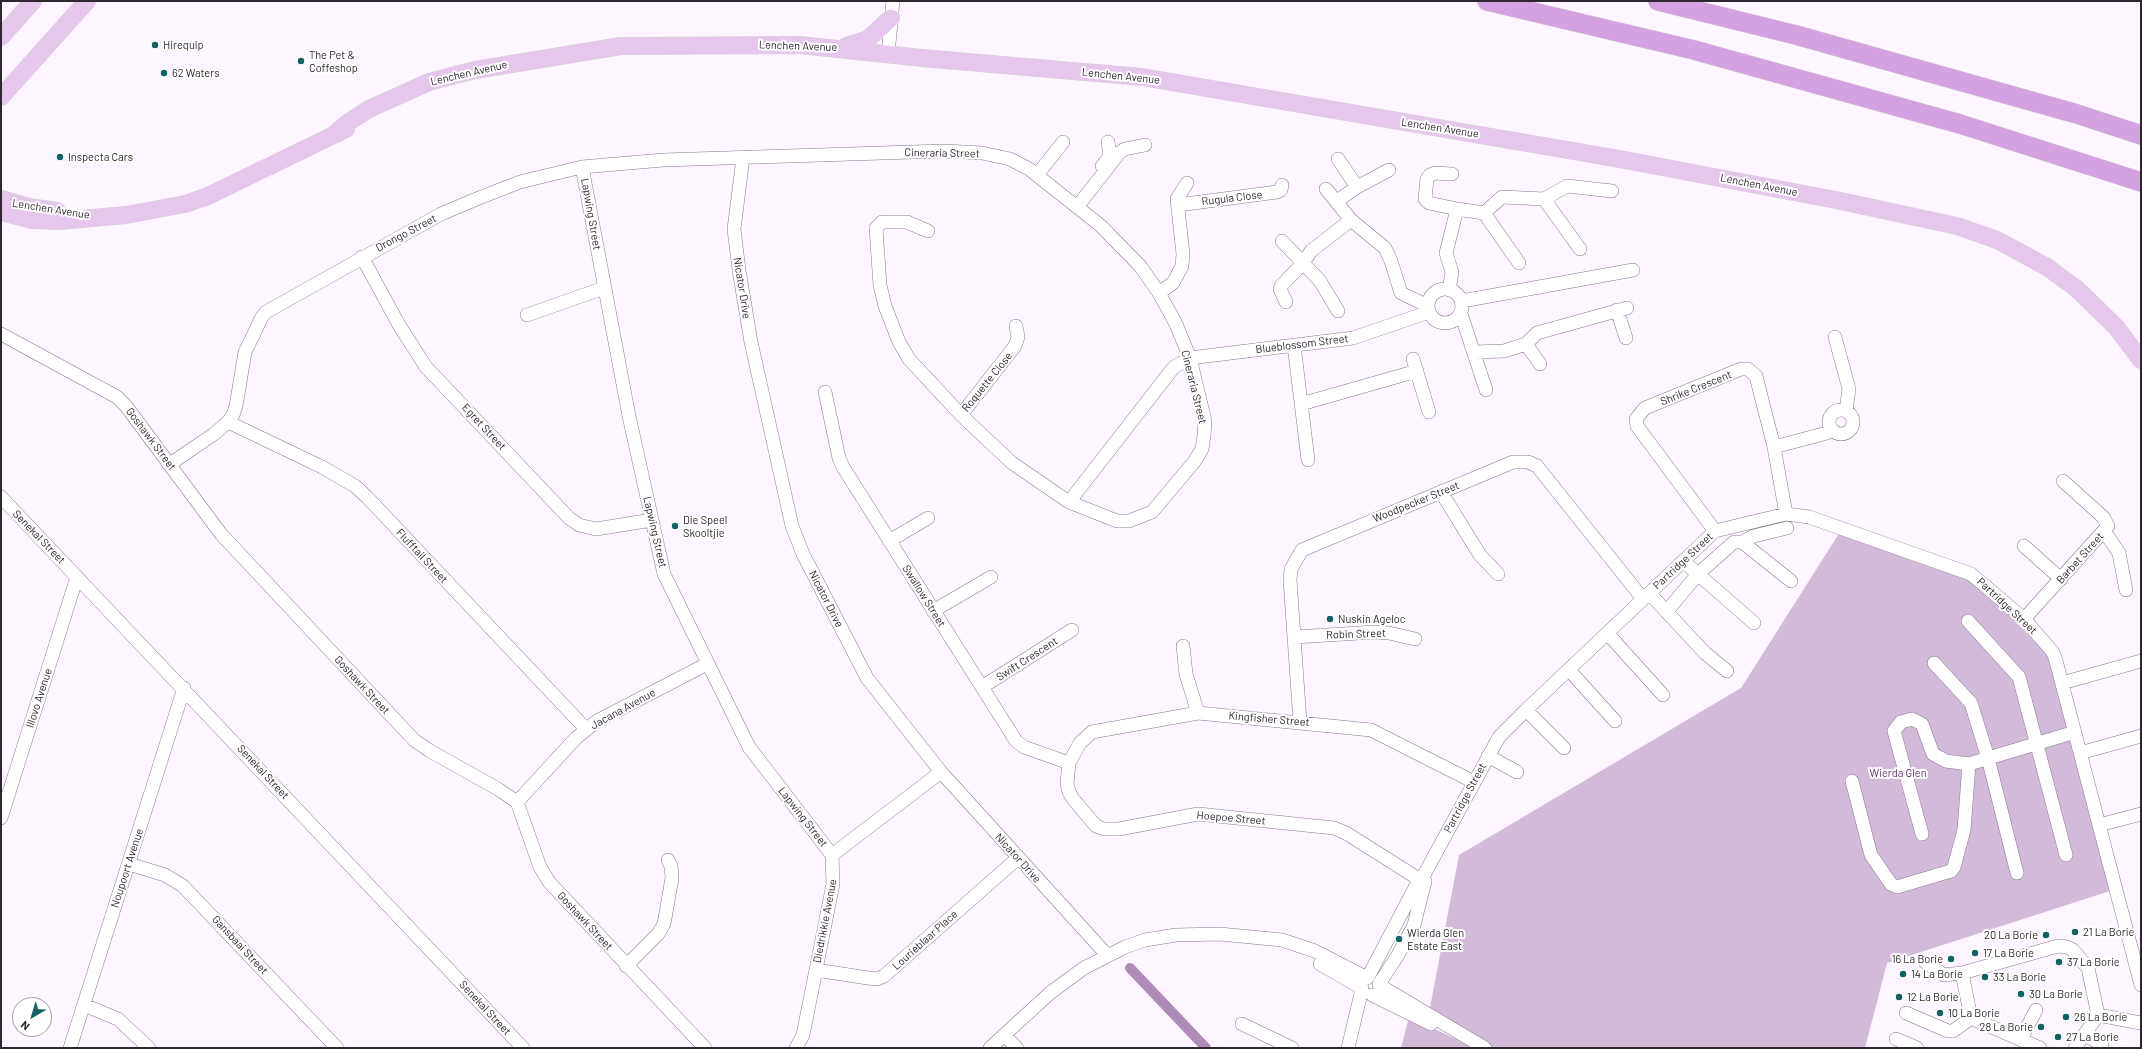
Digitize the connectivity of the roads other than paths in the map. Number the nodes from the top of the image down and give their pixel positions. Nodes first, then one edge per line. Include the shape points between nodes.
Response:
1 (34, 1) edge
2 (87, 1) edge
3 (893, 1) edge
4 (1487, 1) edge
5 (1658, 1) edge
6 (891, 18) junction
7 (1, 37) edge
8 (53, 39) junction
9 (838, 48) junction
10 (888, 54) junction
11 (1, 98) edge
12 (1, 103) edge
13 (2141, 135) edge
14 (1063, 142) dead end
15 (1108, 142) dead end
16 (1145, 145) dead end
17 (743, 158) junction
18 (1338, 159) dead end
19 (582, 167) junction
20 (1389, 170) dead end
21 (1452, 174) dead end
22 (1037, 175) junction
23 (2141, 182) edge
24 (1187, 183) dead end
25 (1282, 185) dead end
26 (1357, 187) junction
27 (1326, 189) dead end
28 (1612, 191) dead end
29 (1, 198) edge
30 (1544, 199) junction
31 (1337, 200) junction
32 (1178, 205) junction
33 (1075, 206) junction
34 (1457, 209) junction
35 (1, 212) edge
36 (1484, 213) junction
37 (101, 217) junction
38 (1351, 220) junction
39 (928, 231) dead end
40 (1282, 241) dead end
41 (1580, 248) dead end
42 (362, 257) junction
43 (1303, 263) junction
44 (1519, 263) dead end
45 (1633, 270) dead end
46 (604, 288) junction
47 (1449, 290) junction
48 (1159, 293) junction
49 (1286, 302) dead end
50 (1461, 307) junction
51 (1429, 309) junction
52 (1338, 311) dead end
53 (527, 315) dead end
54 (1016, 326) dead end
55 (1, 334) edge
56 (1835, 337) dead end
57 (1626, 338) dead end
58 (1526, 344) junction
59 (1294, 345) junction
60 (1474, 352) junction
61 (1190, 358) junction
62 (2141, 360) edge
63 (1540, 364) dead end
64 (1174, 367) junction
65 (1193, 376) junction
66 (1486, 390) dead end
67 (824, 392) dead end
68 (1301, 404) junction
69 (1429, 412) dead end
70 (1846, 412) junction
71 (961, 415) junction
72 (228, 422) junction
73 (1832, 429) junction
74 (1774, 447) junction
75 (1308, 460) dead end
76 (170, 464) junction
77 (2063, 481) dead end
78 (1441, 492) junction
79 (1, 497) edge
80 (1069, 502) junction
81 (1786, 514) junction
82 (928, 518) dead end
83 (652, 520) junction
84 (1787, 528) dead end
85 (1715, 531) junction
86 (2104, 531) junction
87 (889, 541) junction
88 (1742, 542) junction
89 (2024, 546) dead end
90 (1683, 561) junction
91 (1498, 574) dead end
92 (1698, 574) junction
93 (77, 577) junction
94 (991, 577) dead end
95 (2061, 579) junction
96 (1791, 580) dead end
97 (2126, 590) dead end
98 (1646, 596) junction
99 (933, 611) junction
100 (1667, 611) junction
101 (2024, 619) junction
102 (1968, 621) dead end
103 (1754, 623) dead end
104 (1072, 630) dead end
105 (1608, 634) junction
106 (1295, 637) junction
107 (1415, 640) dead end
108 (1183, 646) dead end
109 (2141, 661) edge
110 (1934, 663) dead end
111 (707, 664) junction
112 (1569, 670) junction
113 (1727, 672) dead end
114 (2062, 683) junction
115 (184, 688) junction
116 (982, 688) junction
117 (1663, 695) dead end
118 (1526, 710) junction
119 (1198, 713) junction
120 (1615, 721) dead end
121 (1300, 722) junction
122 (586, 729) junction
123 (2075, 732) junction
124 (2141, 736) edge
125 (2037, 743) junction
126 (1564, 748) dead end
127 (2080, 753) junction
128 (1488, 756) junction
129 (1988, 758) junction
130 (1070, 763) junction
131 (1969, 764) junction
132 (941, 772) junction
133 (1517, 772) dead end
134 (1852, 780) dead end
135 (1474, 782) junction
136 (516, 802) junction
137 (2141, 814) edge
138 (1, 818) edge
139 (2100, 825) junction
140 (1922, 834) dead end
141 (832, 855) junction
142 (2066, 856) dead end
143 (1018, 858) junction
144 (668, 860) dead end
145 (129, 864) junction
146 (2017, 873) dead end
147 (1423, 879) junction
148 (1272, 940) junction
149 (1382, 950) junction
150 (1107, 955) junction
151 (1395, 959) junction
152 (1925, 962) dead end
153 (1339, 964) junction
154 (626, 966) junction
155 (2139, 967) edge
156 (816, 970) junction
157 (1962, 973) junction
158 (2141, 985) edge
159 (1370, 986) junction
160 (1393, 992) junction
161 (84, 1005) junction
162 (2036, 1010) dead end
163 (1906, 1013) dead end
164 (2098, 1015) junction
165 (1971, 1018) junction
166 (2141, 1023) edge
167 (1242, 1024) dead end
168 (2084, 1035) junction
169 (1005, 1036) junction
170 (1896, 1039) dead end
171 (2021, 1039) junction
172 (2102, 1044) dead end
173 (70, 1048) edge
174 (149, 1048) edge
175 (337, 1048) edge
176 (523, 1048) edge
177 (705, 1048) edge
178 (796, 1048) edge
179 (990, 1048) edge
180 (1016, 1048) edge
181 (1292, 1048) edge
182 (1348, 1048) edge
183 (1479, 1048) edge
184 (1484, 1048) edge
185 (1917, 1048) edge
186 (2040, 1048) edge
187 (2075, 1048) edge

1 - 7 main road
2 - 8 main road
3 - 6 street
4 - 23 highway via 1709,54 1960,124
5 - 13 highway via 1796,35 2077,114
6 - 9 main road via 868,39
6 - 10 street
8 - 11 main road
8 - 12 main road
9 - 10 main road, Lenchen Avenue
9 - 37 main road, Lenchen Avenue via 765,44 622,46 475,70 429,82 399,94 357,116 335,134 208,196 185,204
10 - 62 main road, Lenchen Avenue via 1149,78 1614,158 1957,226 1997,240 2047,266 2116,327
14 - 22 street
15 - 33 street via 1110,156
16 - 33 street via 1120,152
17 - 19 street, Drongo Street via 663,160
17 - 22 street, Cineraria Street via 944,151 982,153 1010,159
17 - 132 street, Nicator Drive via 734,222 735,240 751,342 792,526 803,554 867,678
18 - 26 street
19 - 42 street, Drongo Street via 520,182 478,198 441,214
19 - 46 street, Lapwing Street
20 - 26 street
21 - 34 street via 1430,175 1427,179 1425,199 1429,203
22 - 33 street, Cineraria Street
24 - 32 street via 1177,196
25 - 32 street, Rugula Close via 1281,190 1277,192
26 - 31 street
27 - 31 street
28 - 30 street via 1567,186
29 - 37 main road, Lenchen Avenue via 29,207
30 - 36 street via 1502,197
30 - 41 street
31 - 38 street
32 - 48 street via 1182,266 1173,283
33 - 48 street, Cineraria Street via 1122,246
34 - 36 street
34 - 47 street via 1446,251 1452,272
35 - 37 main road, Lenchen Avenue via 32,220 59,221
36 - 44 street
38 - 43 street via 1311,251
38 - 51 street via 1385,248 1401,293
39 - 71 street, Cineraria Street via 907,222 877,224 880,285 899,342 922,375
40 - 43 street
42 - 72 street, Drongo Street via 273,307 262,317 245,352 236,406
42 - 83 street, Egret Street via 399,325 426,366 569,518 579,525 596,529
43 - 49 street via 1280,287
43 - 52 street via 1320,281
45 - 50 street
46 - 53 street
46 - 83 street, Lapwing Street
47 - 50 street via 1455,292
47 - 51 street via 1443,289 1433,295
48 - 61 street, Cineraria Street
50 - 51 street via 1453,322 1441,323 1436,321
50 - 60 street
51 - 59 street, Blueblossom Street via 1353,338
54 - 71 street, Roquette Close via 1018,338 1015,346
55 - 76 street, Goshawk Street via 117,397 136,417
56 - 70 street via 1849,389
57 - 58 street via 1622,309 1537,332
58 - 60 street via 1504,351
58 - 63 street
59 - 61 street, Blueblossom Street
59 - 68 street
60 - 66 street
61 - 64 street, Blueblossom Street
61 - 65 street, Cineraria Street
64 - 65 street
64 - 80 street, Blueblossom Street
65 - 80 street, Cineraria Street via 1205,421 1202,449 1160,505 1152,512 1130,521 1117,521
67 - 87 street, Swallow Street via 839,458
68 - 69 street via 1415,365
68 - 75 street
70 - 73 street via 1838,411 1832,415 1829,422
70 - 73 street via 1852,417 1850,430 1839,434
71 - 80 street, Cineraria Street via 1012,463
72 - 76 street, Drongo Street
72 - 122 street, Flufftail Street via 355,486
73 - 74 street via 1827,433
74 - 81 street, Shrike Crescent
74 - 85 street, Shrike Crescent via 1756,376 1748,369 1741,369 1645,408 1637,415 1636,426
76 - 136 street, Goshawk Street via 236,551 414,740
77 - 86 street, Barbet Street via 2106,519 2108,526
78 - 91 street via 1480,556
78 - 98 street, Woodpecker Street via 1513,462 1528,462 1537,466
78 - 106 street, Woodpecker Street via 1302,550 1293,564 1290,580
79 - 93 street, Senekal Street
81 - 85 street, Partridge Street
81 - 101 street, Partridge Street via 1808,517 1966,571 1976,576
82 - 87 street
83 - 111 street, Lapwing Street via 668,584
84 - 88 street via 1754,536
85 - 90 street, Partridge Street
86 - 95 street, Barbet Street
86 - 97 street via 2119,553
87 - 99 street, Swallow Street
88 - 92 street via 1734,542
88 - 96 street
89 - 95 street
90 - 92 street
90 - 98 street, Partridge Street
92 - 100 street
92 - 103 street
93 - 115 street, Senekal Street
93 - 138 street, Illovo Avenue
94 - 99 street
95 - 101 street, Barbet Street
98 - 100 street, Woodpecker Street
98 - 105 street, Partridge Street
99 - 116 street, Swallow Street
100 - 113 street, Woodpecker Street
101 - 114 street, Partridge Street via 2052,651
102 - 125 street via 2018,674
104 - 116 street, Swift Crescent
105 - 112 street, Partridge Street
105 - 117 street
106 - 107 street, Robin Street via 1375,632
106 - 121 street, Woodpecker Street
108 - 119 street via 1186,674
109 - 114 street
110 - 129 street via 1971,703
111 - 122 street, Jacana Avenue
111 - 141 street, Lapwing Street via 752,751
112 - 118 street, Partridge Street
112 - 120 street
114 - 123 street, Partridge Street
115 - 145 street, Noupoort Avenue
115 - 176 street, Senekal Street
116 - 130 street, Swallow Street via 1020,745
118 - 126 street
118 - 128 street, Partridge Street via 1500,737
119 - 121 street, Kingfisher Street
119 - 130 street, Kingfisher Street via 1092,732 1080,743
121 - 135 street, Kingfisher Street via 1379,733
122 - 136 street, Jacana Avenue
123 - 125 street
123 - 127 street, Partridge Street
124 - 127 street
125 - 129 street
125 - 142 street
127 - 139 street, Partridge Street
128 - 133 street
128 - 135 street, Partridge Street
129 - 131 street
129 - 146 street
130 - 147 street, Hoepoe Street via 1067,783 1069,792 1096,826 1104,829 1119,829 1198,814 1334,828
131 - 134 street via 1964,830 1954,867 1951,871 1896,887 1871,855
131 - 140 street via 1946,761 1934,754 1922,724 1916,720 1904,720 1895,728
132 - 141 street
132 - 143 street, Nicator Drive
135 - 147 street, Partridge Street
136 - 154 street, Goshawk Street via 543,875
137 - 139 street
139 - 155 street, Partridge Street
141 - 156 street, Diedrikkie Avenue via 833,884
143 - 150 street, Nicator Drive
143 - 156 street, Lourieblaar Place via 884,976 877,979
144 - 154 street via 672,878 664,924 658,934
145 - 161 street, Noupoort Avenue
145 - 175 street, Gansbaai Street via 165,875 182,886
147 - 149 street, Partridge Street
147 - 151 street, Partridge Street via 1414,925
148 - 150 street via 1220,934 1176,935 1145,940
148 - 153 street via 1298,944
148 - 159 street
149 - 151 street
149 - 153 street via 1362,965
149 - 159 street, Partridge Street
150 - 169 street via 1063,983
151 - 159 street, Partridge Street
151 - 160 street
152 - 157 street via 1941,974 1949,976
153 - 159 street
154 - 177 street, Goshawk Street
155 - 158 street, Partridge Street
156 - 178 street, Diedrikkie Avenue via 803,1035
157 - 164 street via 2058,946 2067,947 2073,950 2088,968
157 - 165 street
159 - 160 street
159 - 182 street via 1358,1012
159 - 183 street
160 - 184 street
161 - 173 street, Noupoort Avenue
161 - 174 street via 118,1019
162 - 171 street
163 - 165 street via 1948,1031 1953,1031
164 - 166 street
164 - 168 street
165 - 171 street
167 - 181 street
168 - 172 street
168 - 187 street
169 - 179 street
169 - 180 street
170 - 185 street
171 - 186 street

